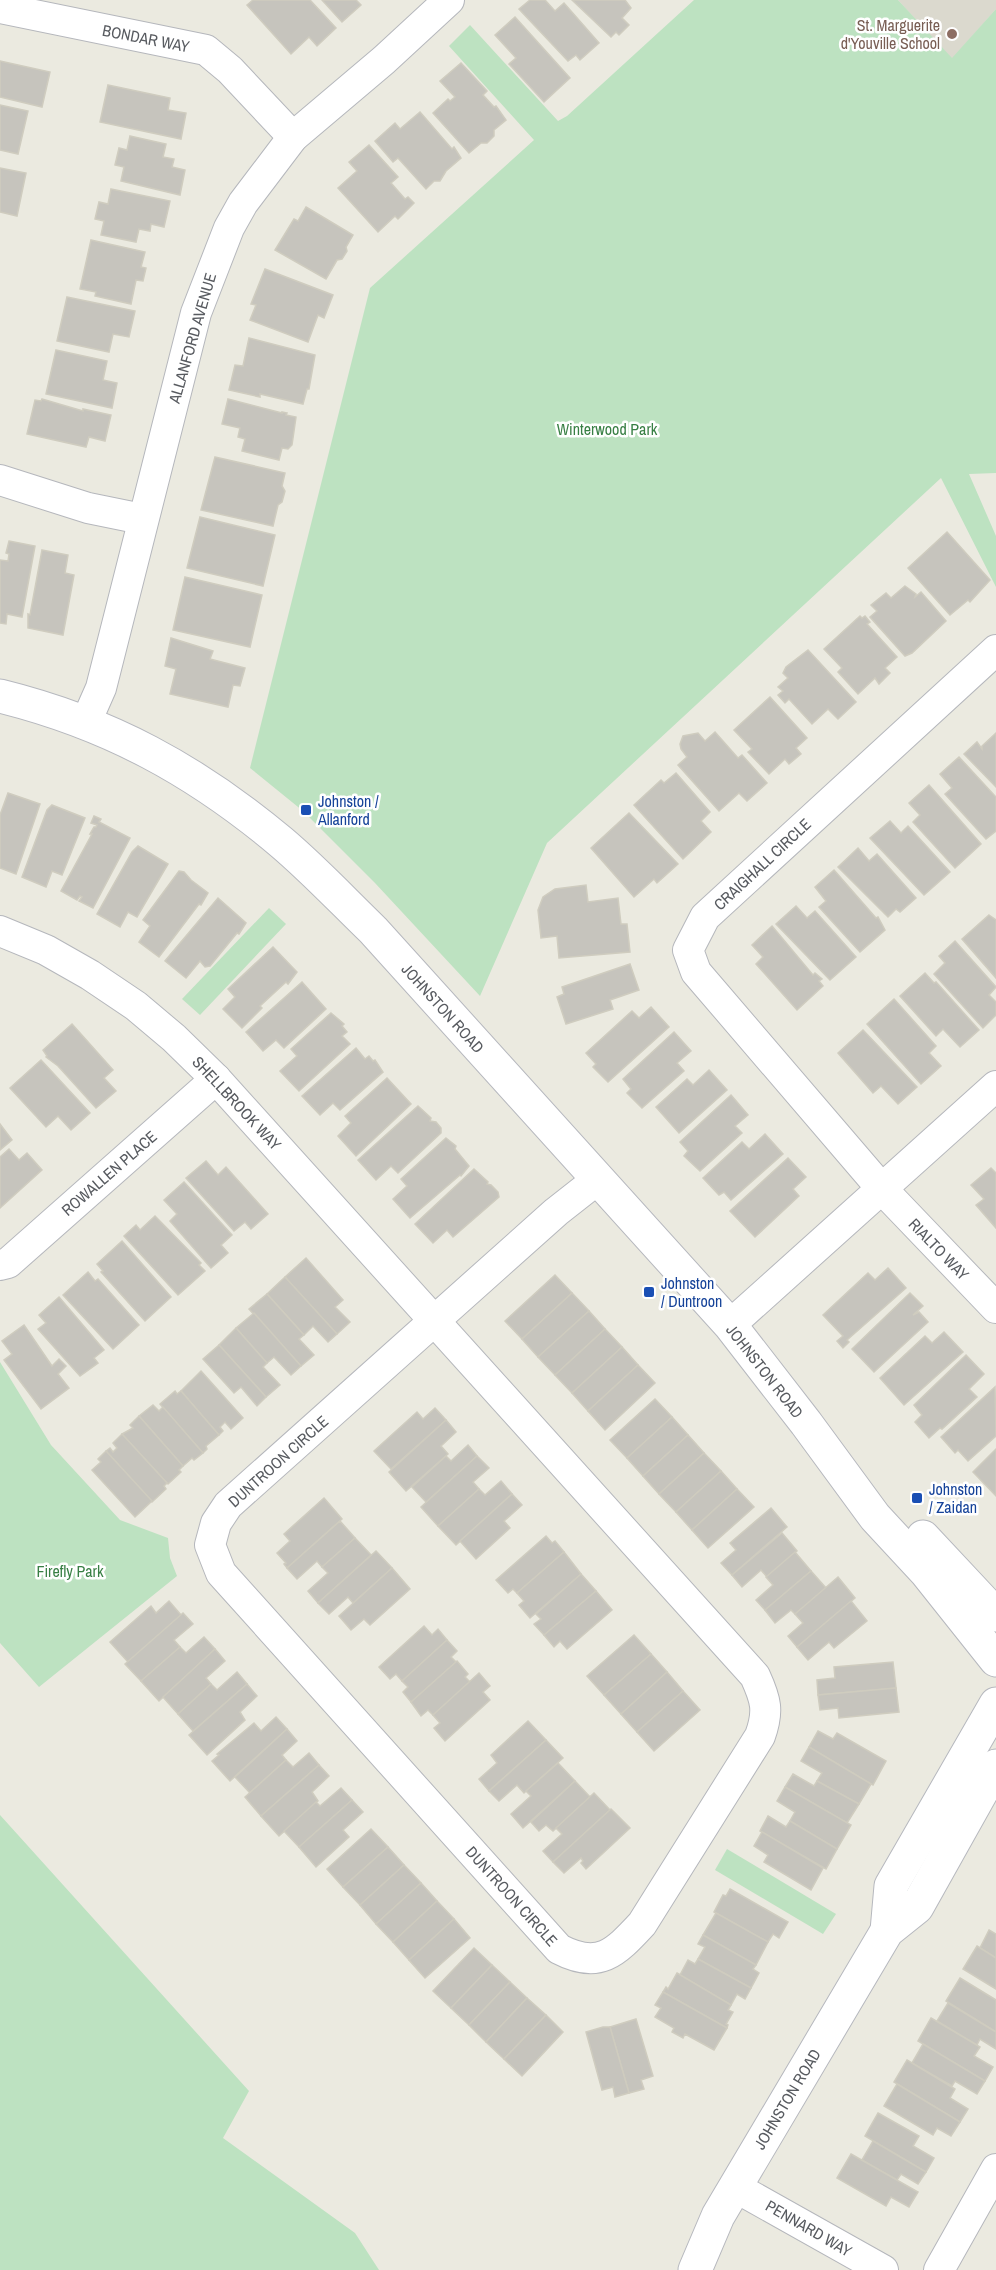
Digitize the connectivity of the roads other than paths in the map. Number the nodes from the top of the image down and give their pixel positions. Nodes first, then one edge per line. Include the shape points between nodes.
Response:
1 (449, 0) edge
2 (0, 8) edge
3 (293, 137) junction
4 (0, 480) edge
5 (142, 519) junction
6 (996, 650) edge
7 (0, 696) edge
8 (86, 722) junction
9 (0, 931) edge
10 (216, 1079) junction
11 (996, 1086) edge
12 (598, 1179) junction
13 (882, 1189) junction
14 (0, 1265) edge
15 (996, 1308) edge
16 (435, 1322) junction
17 (730, 1325) junction
18 (806, 1423) junction
19 (996, 1615) edge
20 (996, 1660) edge
21 (996, 1704) edge
22 (996, 1766) edge
23 (887, 1931) junction
24 (996, 2169) edge
25 (735, 2187) junction
26 (695, 2270) edge
27 (883, 2270) edge
28 (939, 2270) edge

1 - 3 street, ALLANFORD AVENUE
2 - 3 street, BONDAR WAY via 206,50
3 - 5 street, ALLANFORD AVENUE via 243,203 215,262 196,313
4 - 5 street via 88,508
5 - 8 street, ALLANFORD AVENUE via 101,688
6 - 13 street, CRAIGHALL CIRCLE via 705,917 688,950 696,972
7 - 8 street, JOHNSTON ROAD
8 - 12 street, JOHNSTON ROAD via 165,759 227,799 282,843 373,930
9 - 10 street, SHELLBROOK WAY via 46,950 136,1006
10 - 14 street, ROWALLEN PLACE via 8,1263
10 - 16 street, SHELLBROOK WAY
11 - 13 street
12 - 16 street, DUNTROON CIRCLE
12 - 17 street, JOHNSTON ROAD
13 - 15 street, RIALTO WAY
13 - 17 street
16 - 16 street, DUNTROON CIRCLE via 228,1505 216,1523 210,1545 221,1573 559,1949 575,1957 601,1958 619,1949 642,1924 760,1736 766,1719 765,1697 755,1676
17 - 18 street, JOHNSTON ROAD
18 - 19 street, JOHNSTON ROAD via 890,1502
18 - 20 street, JOHNSTON ROAD via 875,1518 926,1572
21 - 23 street, JOHNSTON ROAD via 891,1886
22 - 23 street, JOHNSTON ROAD via 917,1907
23 - 25 street, JOHNSTON ROAD
24 - 28 street
25 - 26 street, JOHNSTON ROAD via 717,2216
25 - 27 street, PENNARD WAY

